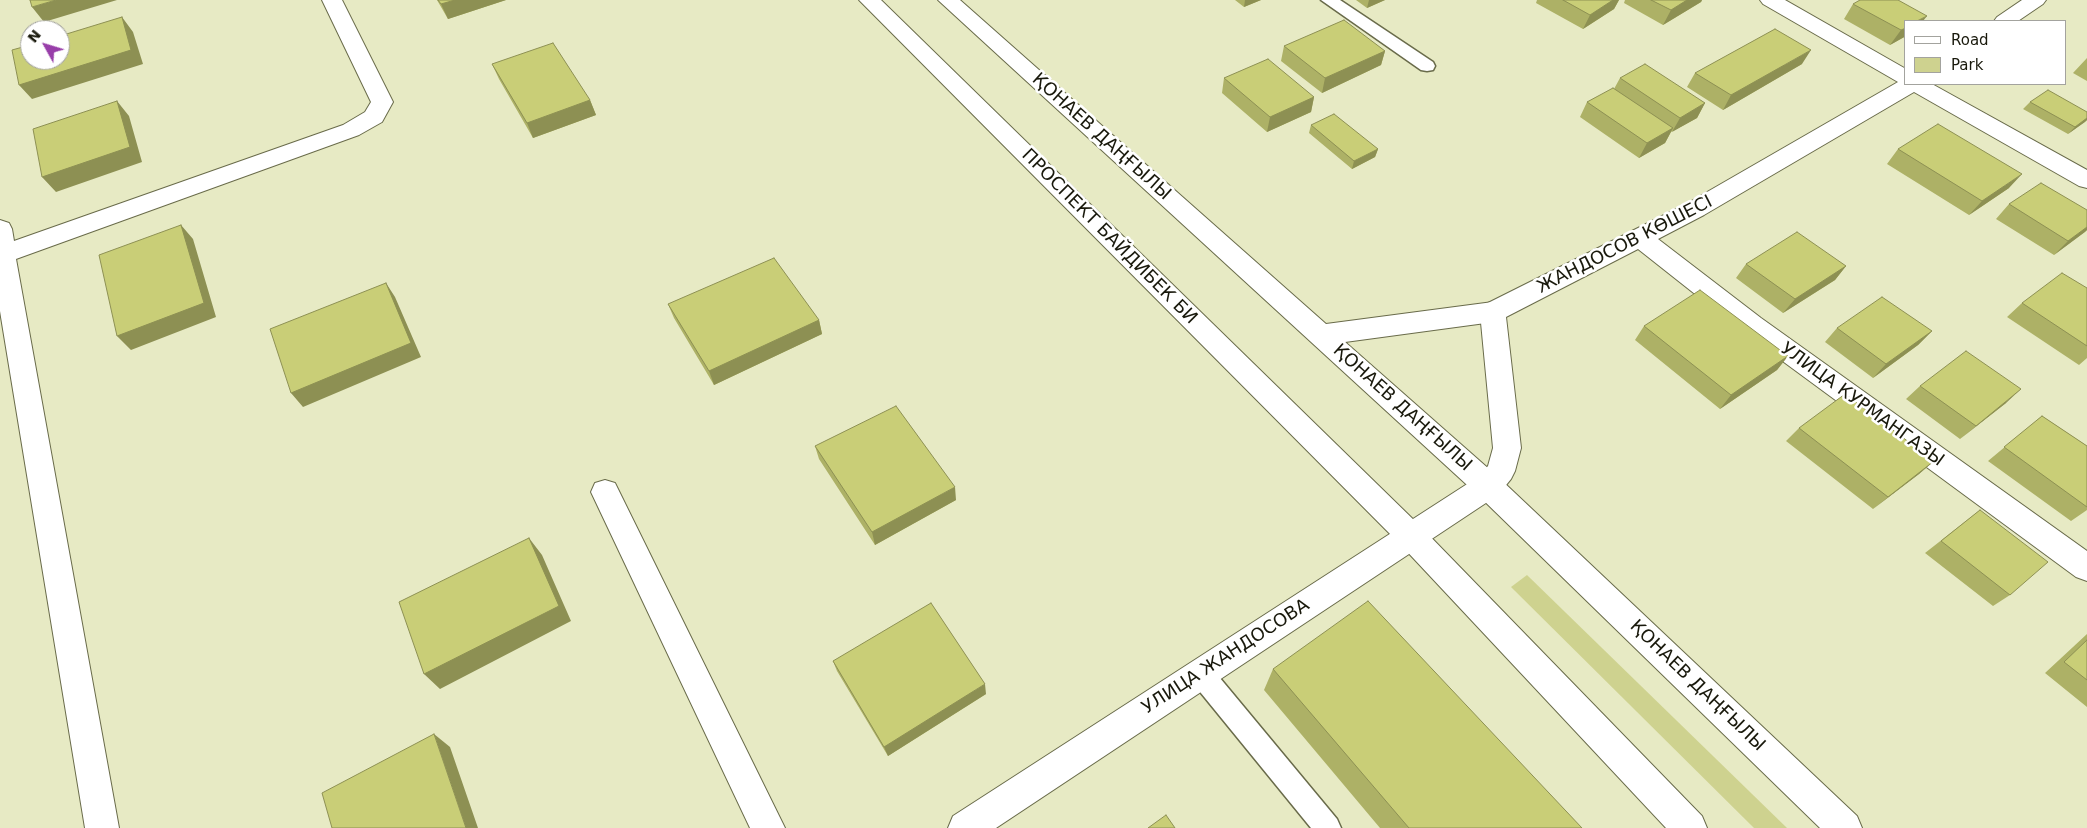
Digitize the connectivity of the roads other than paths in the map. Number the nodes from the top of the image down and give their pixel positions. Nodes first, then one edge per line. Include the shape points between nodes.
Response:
1 (332, 0) edge
2 (869, 0) edge
3 (948, 0) edge
4 (1329, 0) edge
5 (1770, 0) edge
6 (2036, 0) edge
7 (2006, 20) edge
8 (1427, 66) dead end
9 (1904, 77) edge
10 (1909, 85) edge
11 (1918, 85) edge
12 (2087, 180) edge
13 (1641, 239) junction
14 (2, 242) edge
15 (1493, 312) junction
16 (1321, 335) junction
17 (1488, 486) junction
18 (605, 492) dead end
19 (1410, 535) junction
20 (2087, 568) edge
21 (1200, 674) junction
22 (102, 828) edge
23 (768, 828) edge
24 (965, 828) edge
25 (1328, 828) edge
26 (1690, 828) edge
27 (1845, 828) edge

1 - 14 street via 382,102 374,116 351,130
2 - 19 street, ПРОСПЕКТ БАЙДИБЕК БИ
3 - 16 street, ҚОНАЕВ ДАҢҒЫЛЫ
4 - 8 lane
5 - 9 street
6 - 7 street
10 - 13 street, ЖАНДОСОВ КӨШЕСІ
11 - 12 street
13 - 15 street, ЖАНДОСОВ КӨШЕСІ
13 - 20 street, УЛИЦА КУРМАНГАЗЫ via 1752,325
14 - 22 street
15 - 16 street, ЖАНДОСОВ КӨШЕСІ
15 - 17 street via 1507,448 1501,471
16 - 17 street, ҚОНАЕВ ДАҢҒЫЛЫ
17 - 19 street, УЛИЦА ЖАНДОСОВА
17 - 27 street, ҚОНАЕВ ДАҢҒЫЛЫ
18 - 23 street
19 - 21 street, УЛИЦА ЖАНДОСОВА
19 - 26 street
21 - 24 street, УЛИЦА ЖАНДОСОВА
21 - 25 lane

